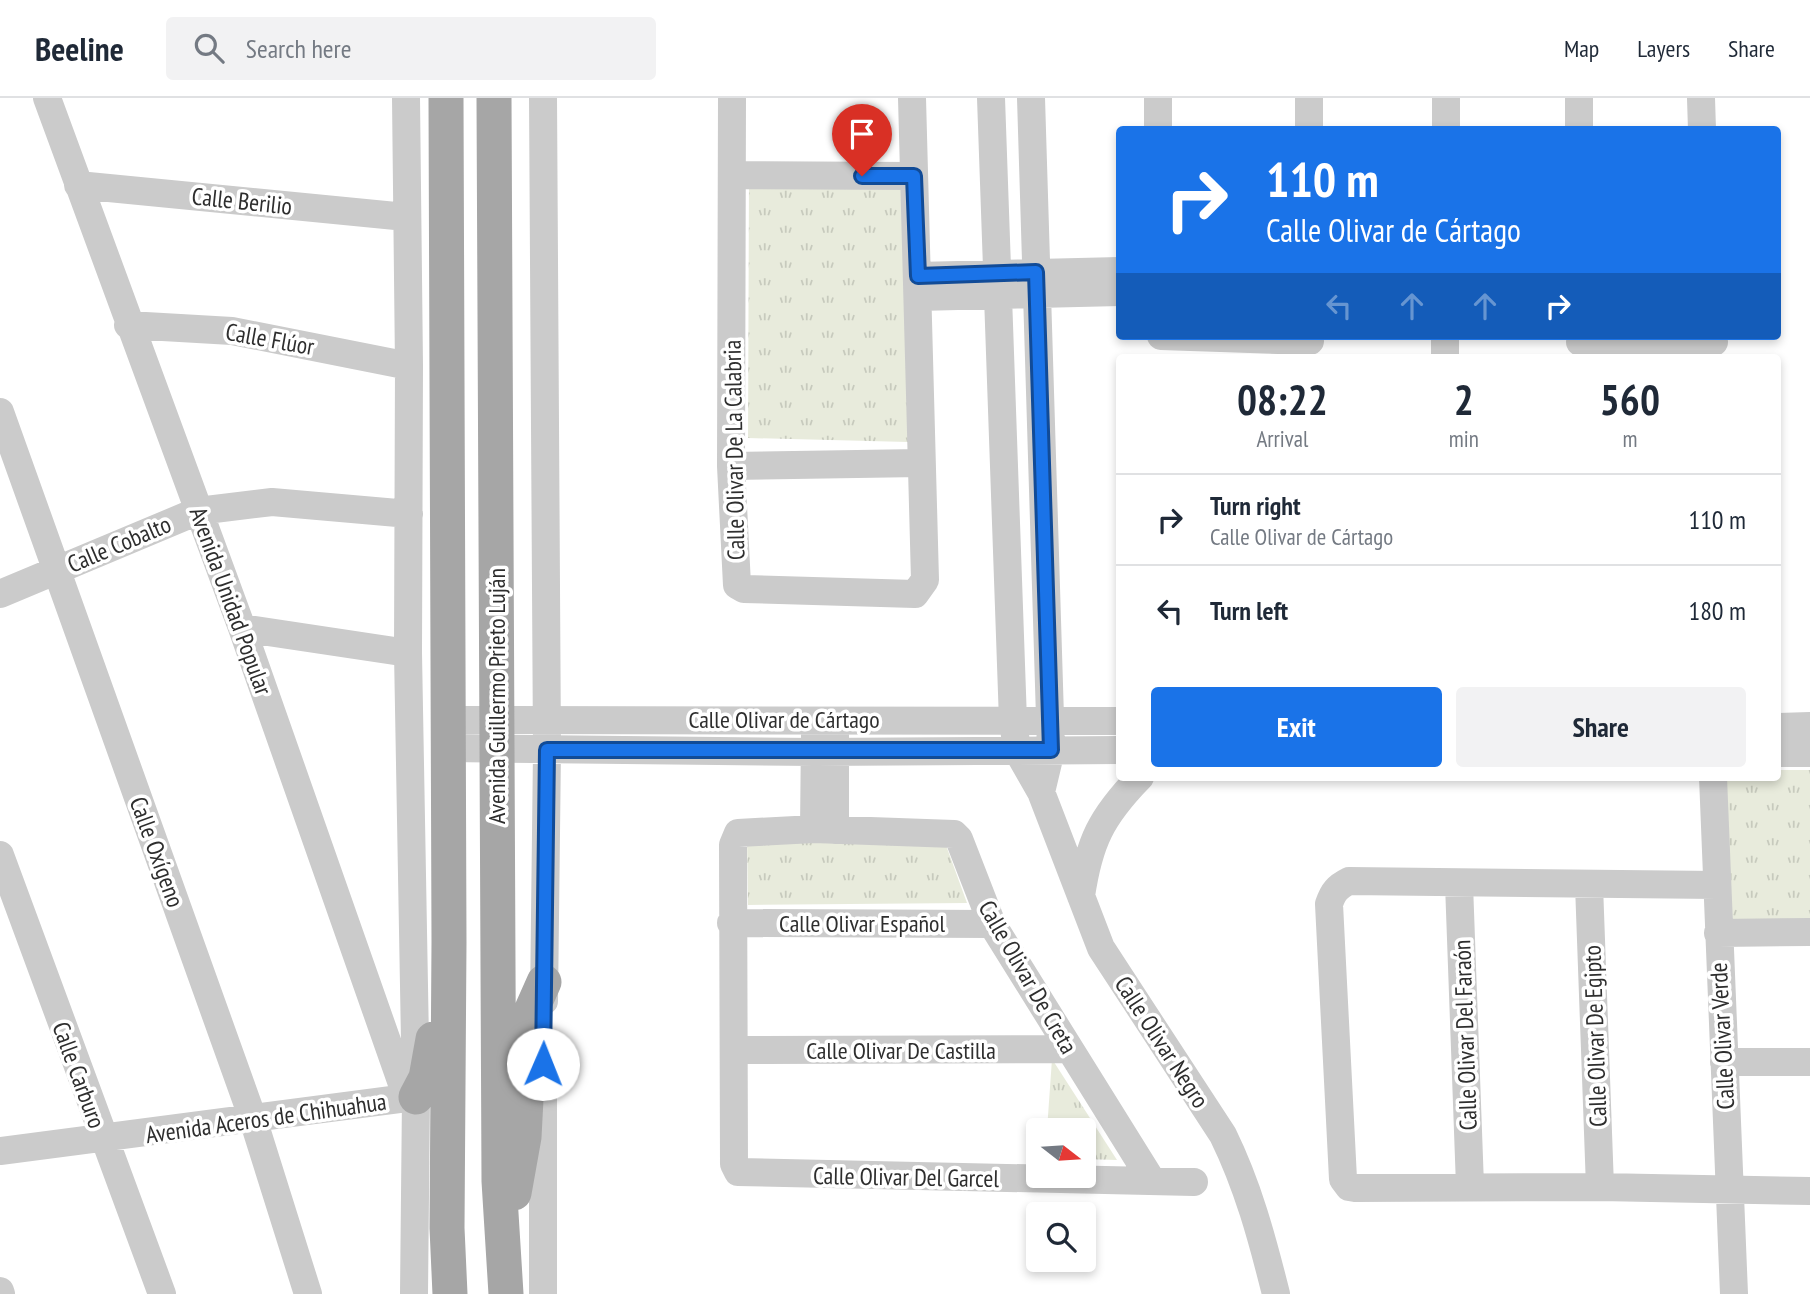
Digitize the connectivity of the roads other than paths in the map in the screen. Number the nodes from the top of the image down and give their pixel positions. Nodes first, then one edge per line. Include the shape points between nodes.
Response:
1 (47, 98) edge
2 (406, 98) edge
3 (494, 98) edge
4 (543, 98) edge
5 (732, 98) edge
6 (912, 98) edge
7 (991, 98) edge
8 (1031, 98) edge
9 (1158, 98) edge
10 (1309, 98) edge
11 (1447, 98) edge
12 (1579, 98) edge
13 (1701, 98) edge
14 (444, 102) edge
15 (1158, 126) edge
16 (1309, 126) edge
17 (1446, 126) edge
18 (1579, 126) edge
19 (1702, 126) edge
20 (732, 175) junction
21 (914, 176) junction
22 (78, 185) junction
23 (406, 217) junction
24 (1116, 272) edge
25 (1036, 283) junction
26 (996, 284) junction
27 (918, 287) junction
28 (1116, 292) edge
29 (128, 325) junction
30 (1227, 340) edge
31 (1310, 345) edge
32 (1580, 345) edge
33 (1714, 345) edge
34 (409, 366) junction
35 (0, 412) edge
36 (920, 463) junction
37 (731, 466) junction
38 (198, 511) junction
39 (409, 514) junction
40 (57, 571) junction
41 (0, 594) edge
42 (242, 628) junction
43 (408, 653) junction
44 (547, 719) junction
45 (825, 719) junction
46 (1048, 720) junction
47 (1013, 721) junction
48 (1116, 721) edge
49 (1810, 726) edge
50 (1781, 727) edge
51 (496, 733) junction
52 (448, 734) junction
53 (547, 750) junction
54 (1017, 750) junction
55 (1051, 750) junction
56 (1116, 750) edge
57 (825, 752) junction
58 (1781, 753) edge
59 (1810, 753) edge
60 (1136, 781) edge
61 (1713, 781) edge
62 (1041, 792) junction
63 (825, 830) junction
64 (0, 855) edge
65 (1459, 884) junction
66 (1717, 885) junction
67 (1589, 886) junction
68 (1080, 899) junction
69 (731, 923) junction
70 (992, 923) junction
71 (1810, 932) edge
72 (1718, 933) junction
73 (449, 942) junction
74 (544, 982) junction
75 (1069, 1049) junction
76 (734, 1050) junction
77 (1724, 1062) junction
78 (1810, 1062) edge
79 (412, 1098) junction
80 (253, 1119) junction
81 (103, 1140) junction
82 (0, 1152) edge
83 (744, 1174) joint
84 (1152, 1181) junction
85 (1194, 1182) dead end
86 (1470, 1186) junction
87 (1600, 1186) junction
88 (1730, 1190) junction
89 (1810, 1191) edge
90 (503, 1248) junction
91 (162, 1294) edge
92 (308, 1294) edge
93 (414, 1294) edge
94 (450, 1294) edge
95 (506, 1294) edge
96 (543, 1294) edge
97 (1276, 1294) edge
98 (1734, 1294) edge

1 - 22 street, Avenida Unidad Popular
2 - 23 street
3 - 51 main road, Avenida Guillermo Prieto Luján
4 - 44 street, Avenida Guillermo Prieto Luján
5 - 20 street, Calle Olivar De La Calabria
6 - 21 street, Calle Olivar De La Calabria
7 - 26 street
8 - 25 street
9 - 15 street
10 - 16 street
11 - 17 street
12 - 18 street
13 - 19 street
14 - 52 main road, Avenida Guillermo Prieto Luján
20 - 21 street
20 - 37 street, Calle Olivar De La Calabria
21 - 27 street, Calle Olivar De La Calabria
22 - 23 street, Calle Berilio
22 - 29 street, Avenida Unidad Popular
23 - 34 street
24 - 25 street
25 - 26 street
25 - 28 street
25 - 46 street
26 - 27 street
26 - 47 street
27 - 36 street, Calle Olivar De La Calabria
29 - 34 street, Calle Flúor via 232,331
29 - 38 street, Avenida Unidad Popular
30 - 31 street
32 - 33 street
34 - 39 street
35 - 40 street, Calle Oxígeno
36 - 37 street
36 - 37 street, Calle Olivar De La Calabria via 925,580 915,594 740,588
38 - 39 street, Calle Cobalto via 272,502
38 - 40 street, Calle Cobalto
38 - 42 street, Avenida Unidad Popular
39 - 43 street
40 - 41 street, Calle Cobalto
40 - 80 street, Calle Oxígeno
42 - 43 street
42 - 79 street, Avenida Unidad Popular
43 - 79 street
44 - 45 street, Calle Olivar de Cártago
44 - 51 street, Calle Olivar de Cártago
44 - 53 street, Avenida Guillermo Prieto Luján
45 - 47 street, Calle Olivar de Cártago
45 - 57 street
46 - 47 street, Calle Olivar de Cártago
46 - 48 street, Calle Olivar de Cártago
46 - 55 street
47 - 54 street
49 - 50 street
51 - 52 street, Calle Olivar de Cártago
51 - 53 street, Calle Olivar de Cártago
51 - 90 main road, Avenida Guillermo Prieto Luján
52 - 73 main road, Avenida Guillermo Prieto Luján
53 - 57 street, Calle Olivar de Cártago
53 - 74 street, Avenida Guillermo Prieto Luján
54 - 55 street, Calle Olivar de Cártago
54 - 57 street, Calle Olivar de Cártago
54 - 62 street, Calle Olivar Negro
55 - 56 street, Calle Olivar de Cártago
55 - 62 street
57 - 63 street
58 - 59 street
60 - 68 street via 1096,830
61 - 66 street, Calle Olivar Verde
62 - 68 street, Calle Olivar Negro
63 - 69 street, Calle Olivar De Creta via 738,833 733,845
63 - 70 street, Calle Olivar De Creta via 954,834 960,839
64 - 81 street, Calle Carburo
65 - 67 street
65 - 86 street, Calle Olivar Del Faraón
65 - 86 street via 1349,881 1333,893 1329,904 1345,1184 1355,1188
66 - 67 street
66 - 72 street, Calle Olivar Verde
67 - 87 street, Calle Olivar De Egipto
68 - 97 street, Calle Olivar Negro via 1101,948 1223,1135 1259,1225
69 - 70 street, Calle Olivar Español
69 - 76 street, Calle Olivar De Creta
70 - 75 street, Calle Olivar De Creta
71 - 72 street
72 - 77 street, Calle Olivar Verde
73 - 79 main road via 428,1066 423,1085
73 - 94 main road, Avenida Guillermo Prieto Luján
74 - 90 main road via 532,1009 524,1137
74 - 96 street, Avenida Guillermo Prieto Luján
75 - 76 street, Calle Olivar De Castilla
75 - 84 street, Calle Olivar De Creta
76 - 83 street, Calle Olivar De Creta via 734,1164
77 - 78 street
77 - 88 street, Calle Olivar Verde
79 - 80 street, Avenida Aceros de Chihuahua
79 - 93 street
80 - 81 street, Avenida Aceros de Chihuahua
80 - 92 street, Calle Oxígeno
81 - 82 street, Avenida Aceros de Chihuahua
81 - 91 street, Calle Carburo
83 - 84 street, Calle Olivar Del Garcel
84 - 85 street, Calle Olivar Del Garcel
86 - 87 street
87 - 88 street
88 - 89 street
88 - 98 street, Calle Olivar Verde
90 - 95 main road, Avenida Guillermo Prieto Luján

